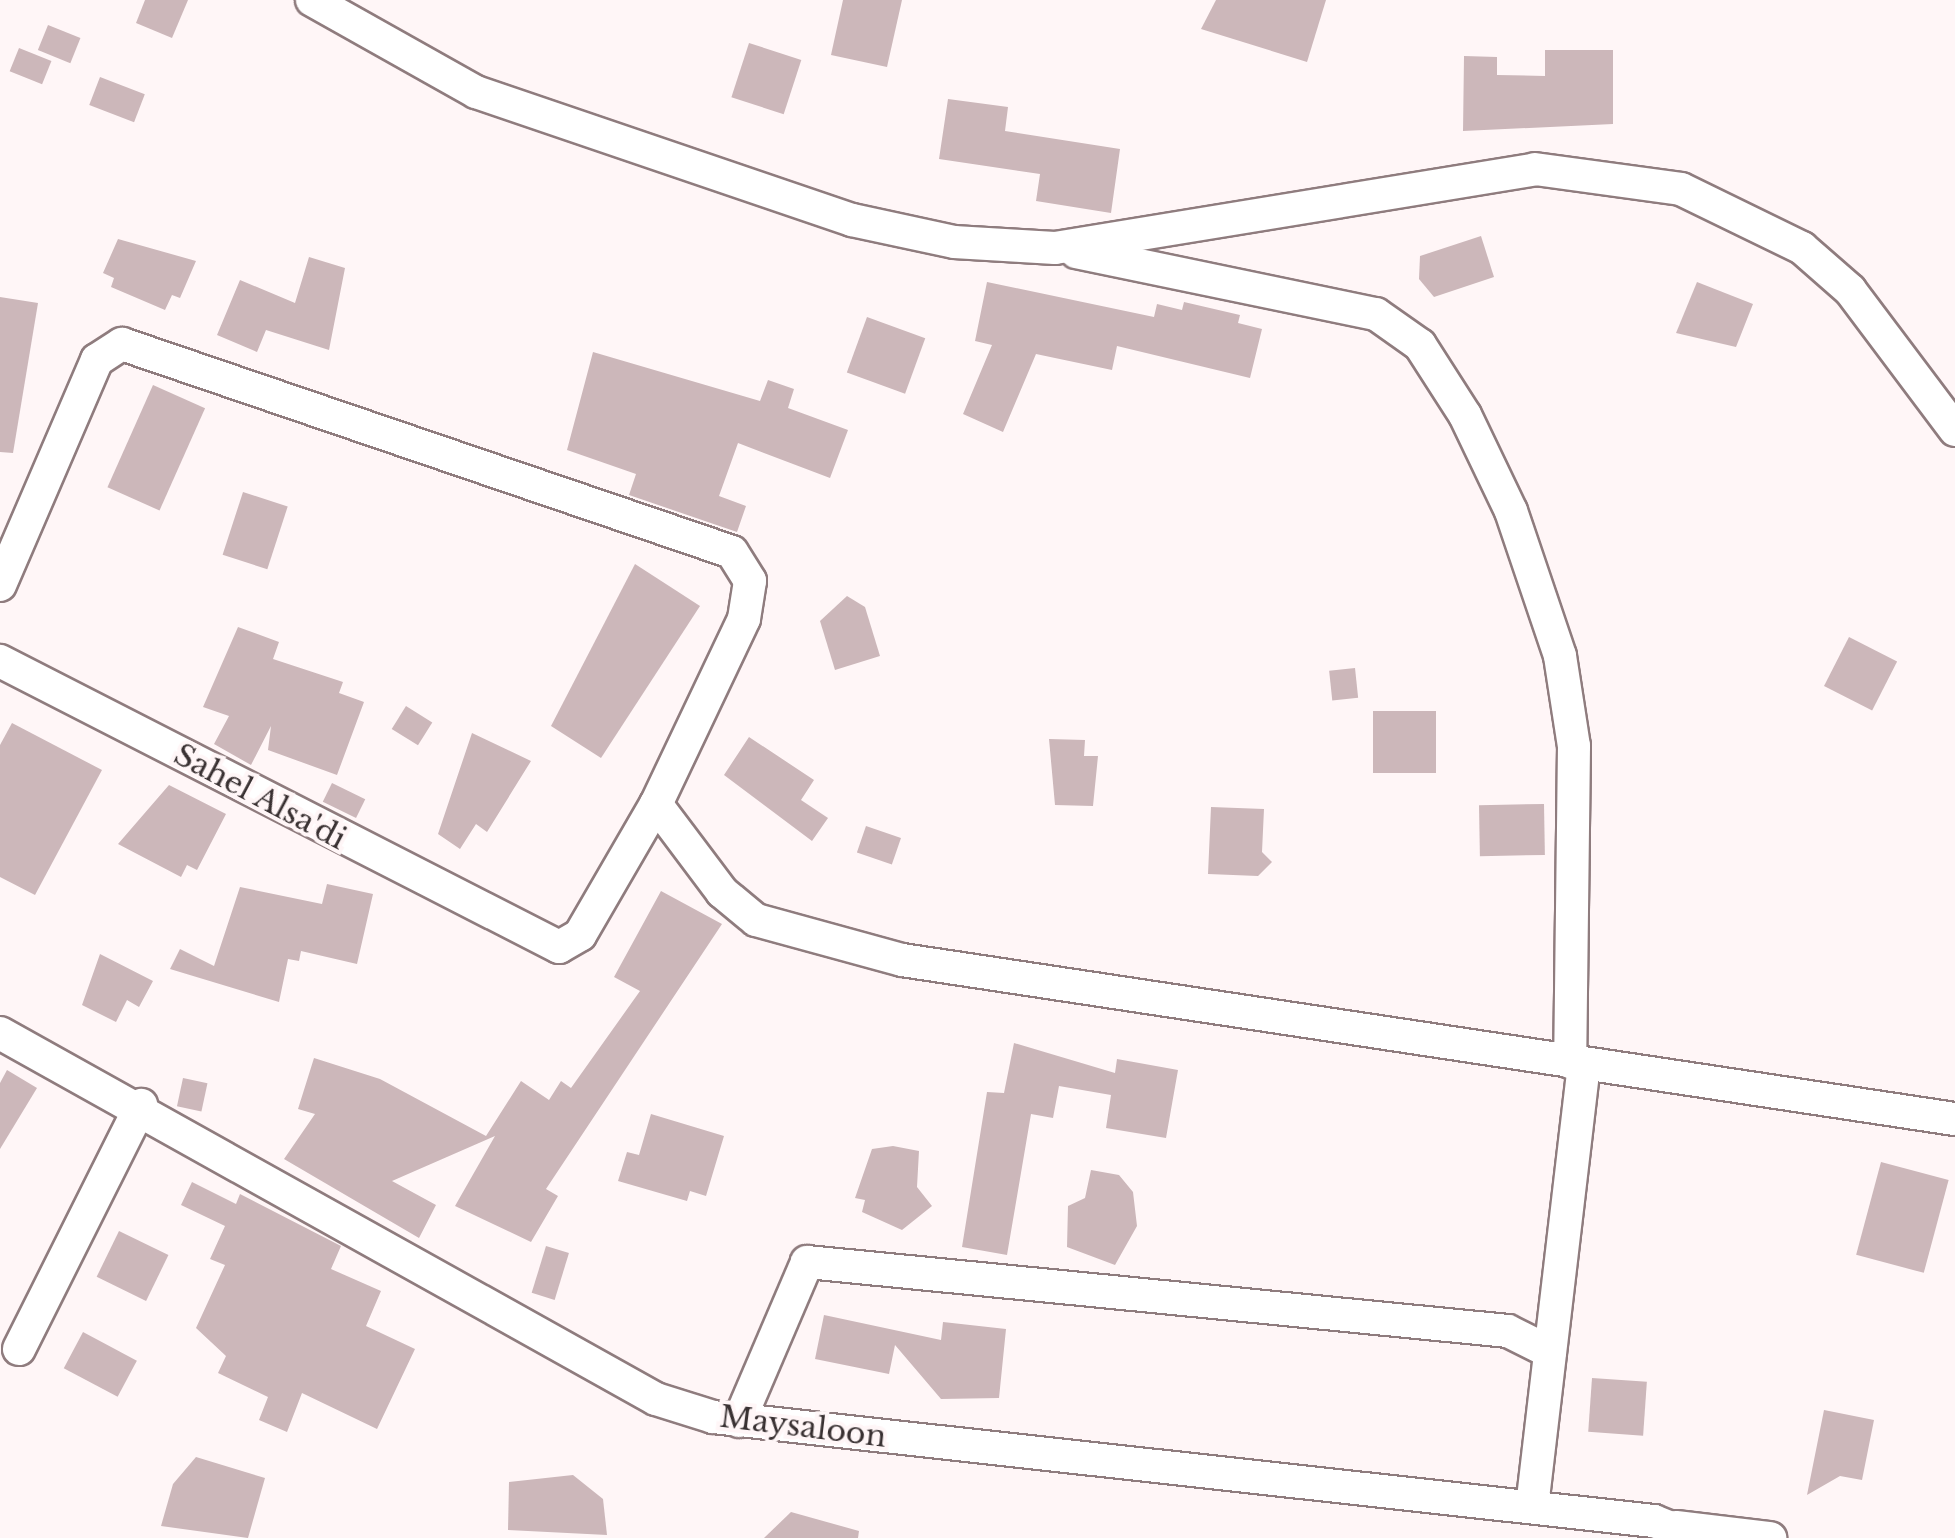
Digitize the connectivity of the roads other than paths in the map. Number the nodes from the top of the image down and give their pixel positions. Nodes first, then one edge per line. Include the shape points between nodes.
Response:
1 (312, 0) edge
2 (1055, 248) junction
3 (1955, 430) edge
4 (0, 585) edge
5 (0, 661) edge
6 (656, 804) junction
7 (0, 1033) edge
8 (1577, 1063) junction
9 (140, 1105) junction
10 (1955, 1120) edge
11 (19, 1349) dead end
12 (1550, 1352) junction
13 (739, 1421) junction
14 (1532, 1507) junction
15 (1686, 1532) edge
16 (1770, 1538) edge

1 - 2 street via 476,92 758,188 954,242
2 - 3 street via 1535,168 1631,179 1741,213 1802,248 1850,290
2 - 8 street via 1376,314 1420,345 1456,401 1511,511 1560,656 1574,746
4 - 6 street, Sahel Alsa'di via 96,360 112,346 134,347 743,558 744,618
5 - 6 street, Sahel Alsa'di via 521,934 558,946 580,935
6 - 8 street via 722,892 756,920 902,960 1159,1005
7 - 9 street, Maysaloon
8 - 10 street
8 - 12 street
9 - 11 street
9 - 13 street, Maysaloon via 656,1400
12 - 13 street via 1508,1331 808,1262
12 - 14 street
13 - 14 street, Maysaloon
14 - 15 street, Maysaloon
15 - 16 street, Maysaloon

